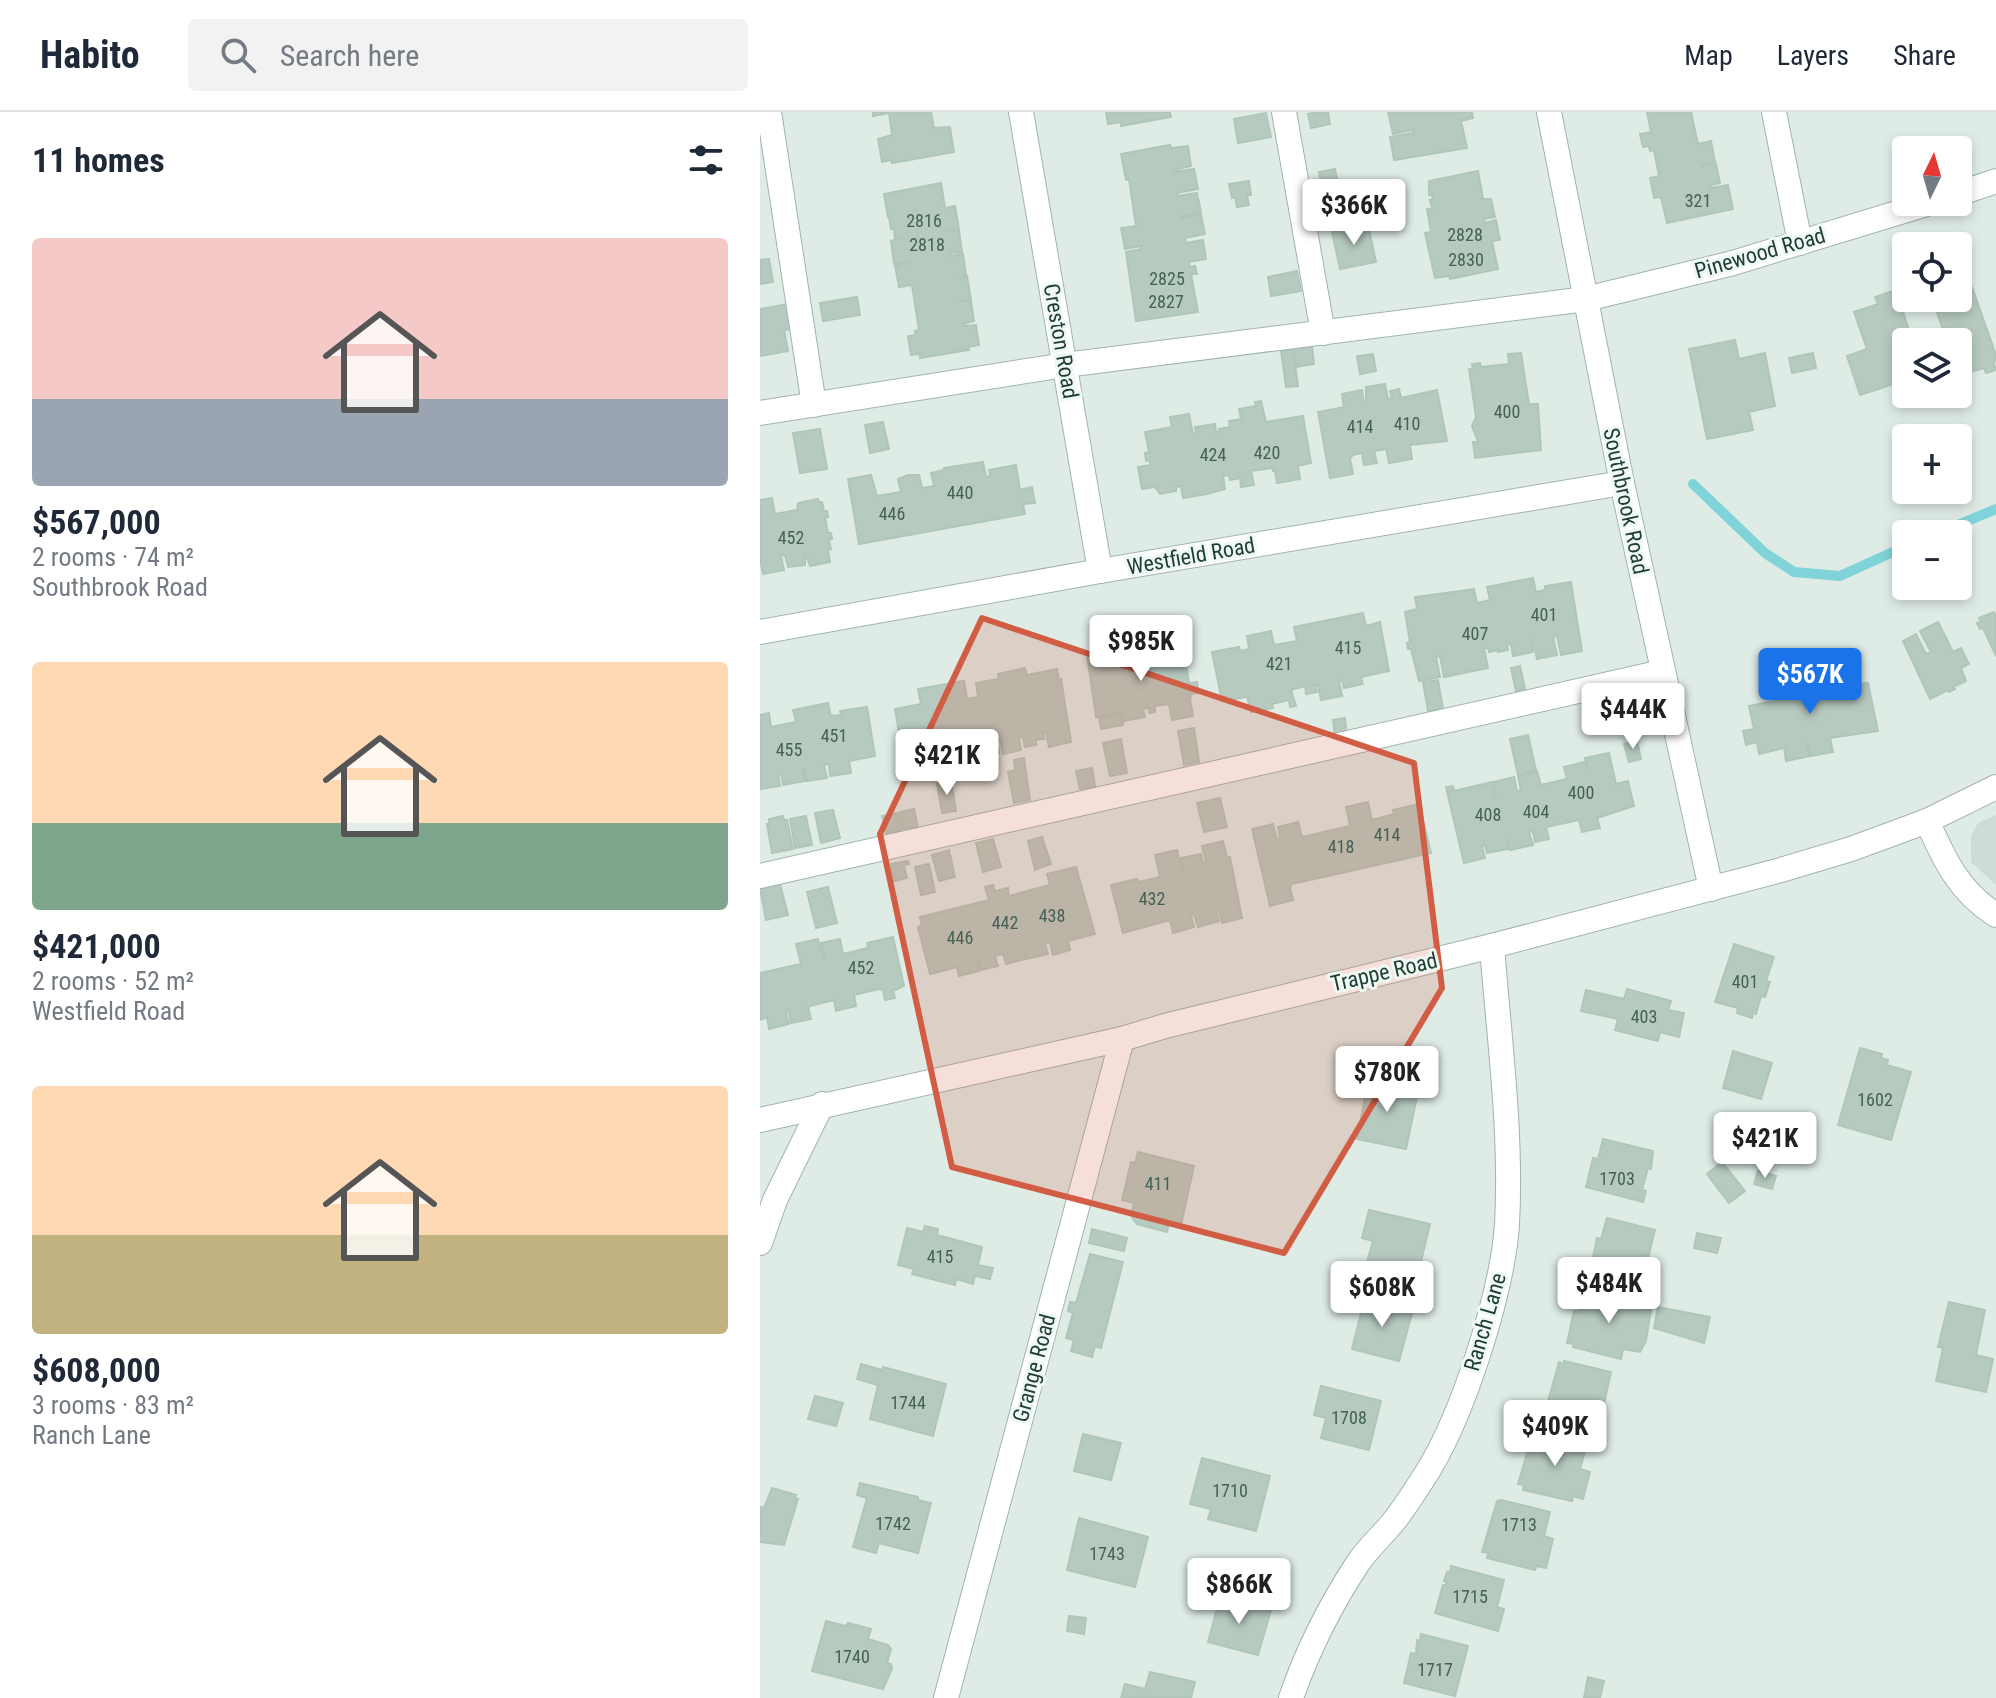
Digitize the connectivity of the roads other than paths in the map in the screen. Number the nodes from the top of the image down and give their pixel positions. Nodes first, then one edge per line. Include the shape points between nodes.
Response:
1 (769, 112) edge
2 (1021, 112) edge
3 (1284, 112) edge
4 (1549, 112) edge
5 (1774, 112) edge
6 (1996, 181) edge
7 (1972, 189) edge
8 (1892, 215) edge
9 (1800, 243) junction
10 (1586, 299) junction
11 (1323, 333) junction
12 (1065, 365) junction
13 (814, 405) junction
14 (760, 413) edge
15 (1622, 483) junction
16 (1100, 571) junction
17 (760, 632) edge
18 (1662, 672) junction
19 (1996, 787) edge
20 (1927, 821) junction
21 (760, 876) edge
22 (1711, 889) junction
23 (1996, 915) edge
24 (1492, 946) junction
25 (1122, 1039) junction
26 (822, 1104) junction
27 (760, 1120) edge
28 (760, 1243) edge
29 (946, 1698) edge
30 (1291, 1698) edge

1 - 13 street
2 - 12 street, Creston Road
3 - 11 street
4 - 10 street, Southbrook Road
5 - 9 street
6 - 7 street
8 - 9 street, Pinewood Road
9 - 10 street, Pinewood Road
10 - 11 street, Pinewood Road
10 - 15 street, Southbrook Road
11 - 12 street, Pinewood Road
12 - 13 street, Pinewood Road
12 - 16 street, Creston Road
13 - 14 street, Pinewood Road
15 - 16 street, Westfield Road
15 - 18 street, Southbrook Road
16 - 17 street, Westfield Road
18 - 21 street
18 - 22 street, Southbrook Road
19 - 20 street, Trappe Road
20 - 22 street, Trappe Road
20 - 23 street via 1947,867 1969,895
22 - 24 street, Trappe Road
24 - 25 street, Trappe Road
24 - 30 street, Ranch Lane via 1507,1182 1504,1251 1494,1296 1462,1397 1429,1469 1359,1561
25 - 26 street, Trappe Road
25 - 29 street, Grange Road
26 - 27 street, Trappe Road
26 - 28 street

